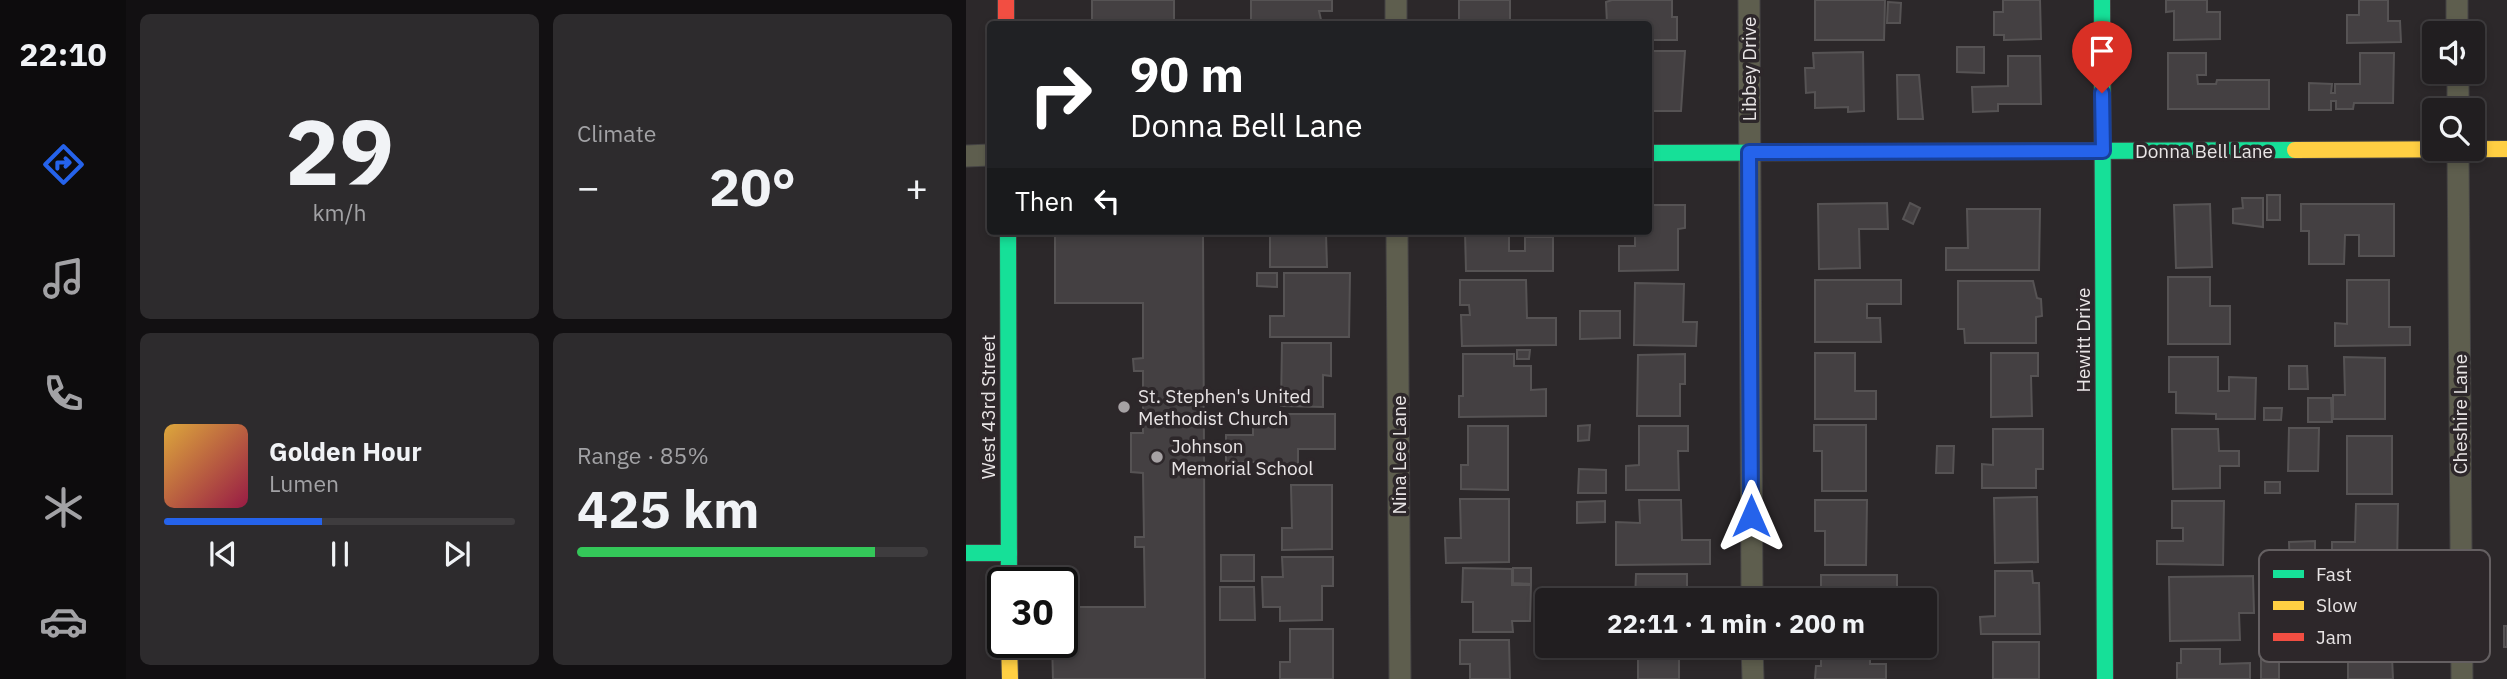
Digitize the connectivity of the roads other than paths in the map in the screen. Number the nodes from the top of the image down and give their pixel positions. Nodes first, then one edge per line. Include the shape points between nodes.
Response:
1 (1006, 0) edge
2 (1395, 0) edge
3 (1749, 0) edge
4 (2102, 0) edge
5 (2457, 0) edge
6 (1006, 21) edge
7 (1396, 21) edge
8 (2457, 21) edge
9 (2422, 149) edge
10 (2485, 149) edge
11 (2507, 149) edge
12 (2103, 151) junction
13 (1749, 152) junction
14 (1652, 153) edge
15 (987, 155) edge
16 (966, 156) edge
17 (2458, 161) edge
18 (1008, 235) edge
19 (1397, 235) edge
20 (2461, 550) edge
21 (966, 553) edge
22 (1009, 554) junction
23 (1009, 567) edge
24 (1752, 588) edge
25 (1009, 658) edge
26 (1752, 658) edge
27 (1010, 679) edge
28 (1400, 679) edge
29 (1753, 679) edge
30 (2105, 679) edge

1 - 6 street
2 - 7 street
3 - 13 street, Libbey Drive
4 - 12 street, Hewitt Drive
5 - 8 street
9 - 12 street, Donna Bell Lane
10 - 11 street, Donna Bell Lane
12 - 13 street, Donna Bell Lane
12 - 30 street, Hewitt Drive
13 - 14 street, Donna Bell Lane
13 - 24 street, Libbey Drive
15 - 16 street
17 - 20 street, Cheshire Lane
18 - 22 street, West 43rd Street
19 - 28 street, Nina Lee Lane
21 - 22 street
22 - 23 street, West 43rd Street
25 - 27 street
26 - 29 street

